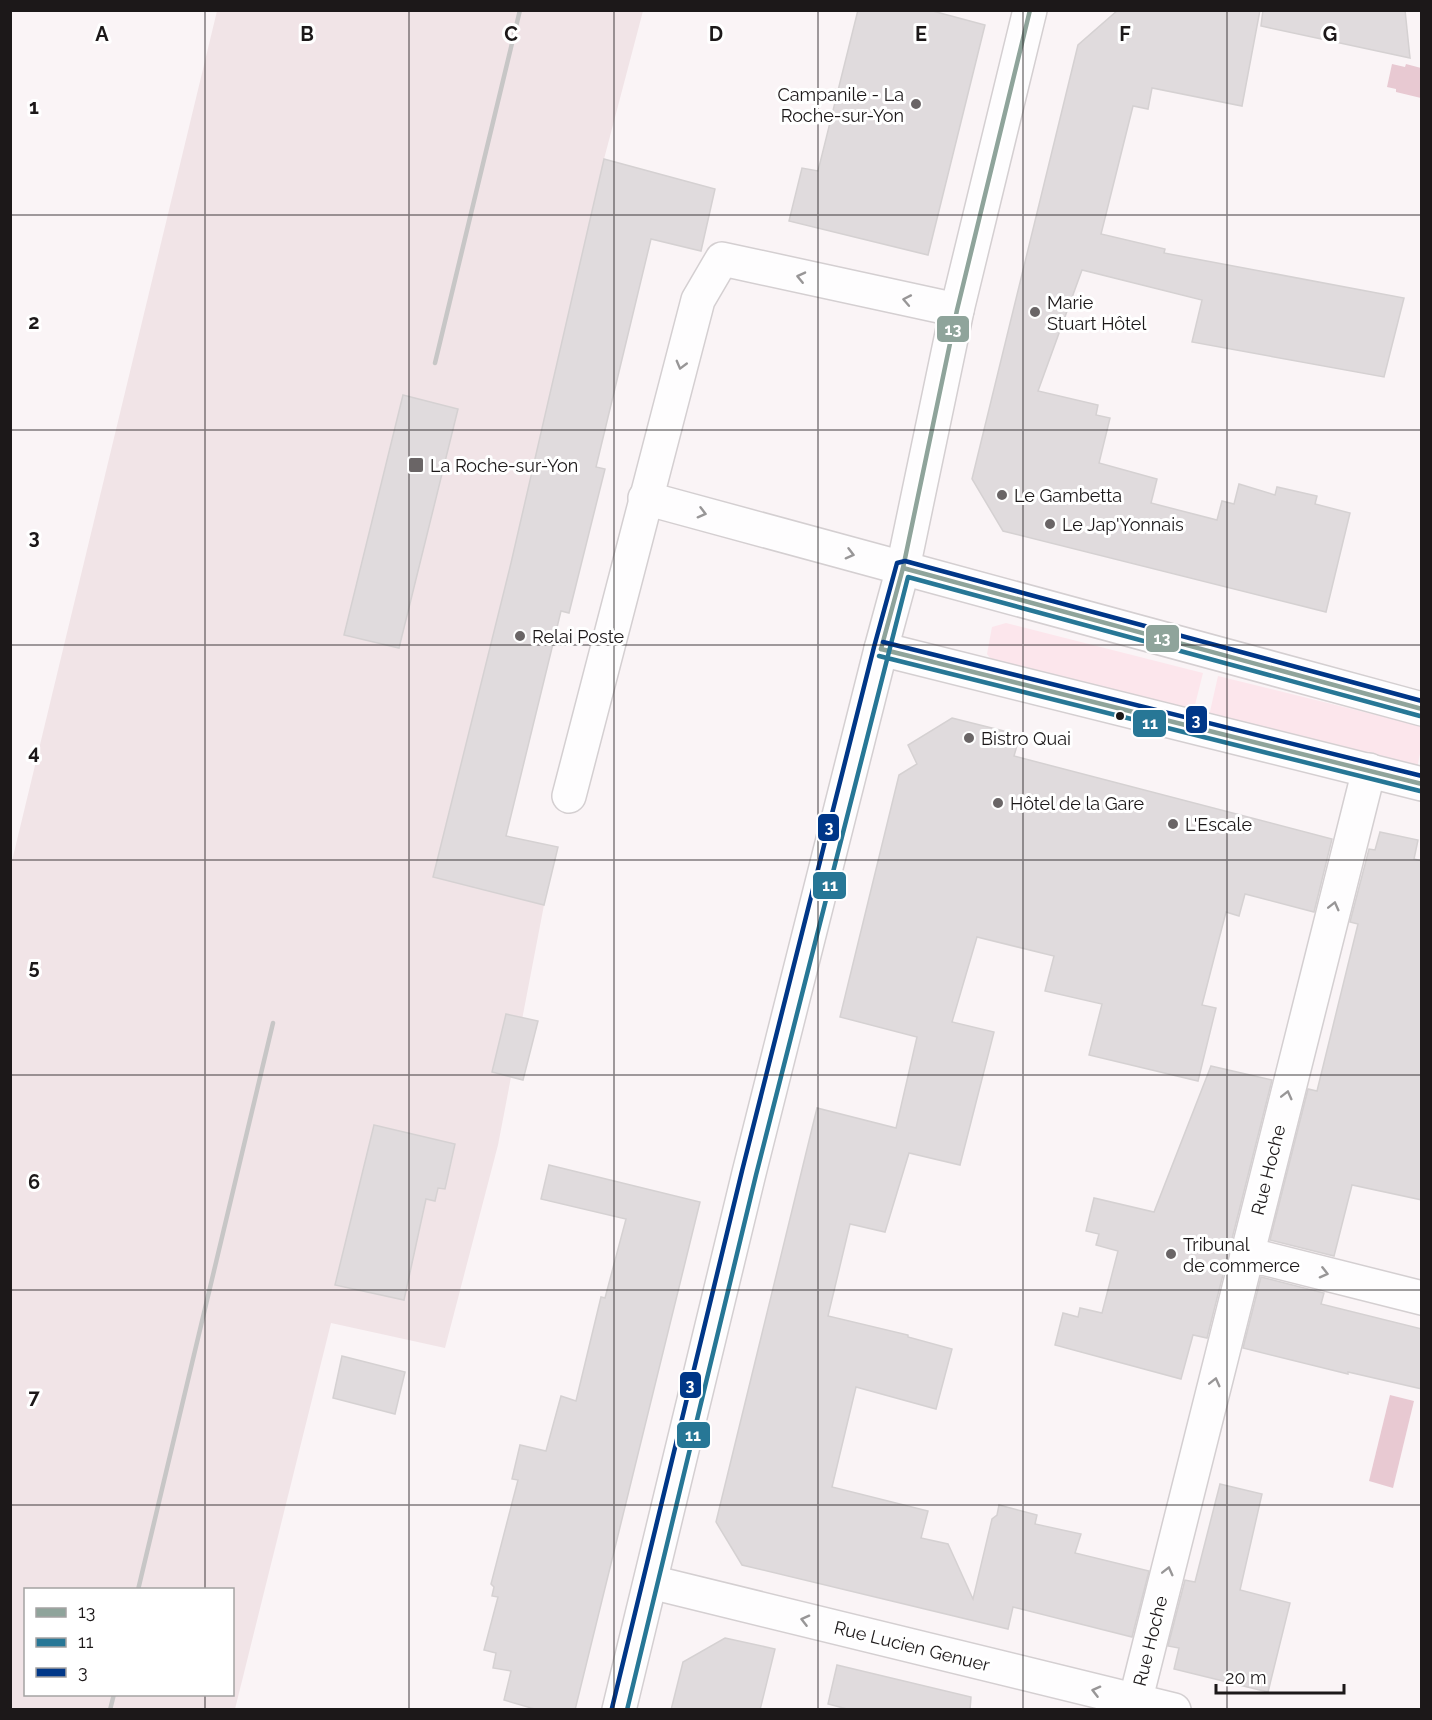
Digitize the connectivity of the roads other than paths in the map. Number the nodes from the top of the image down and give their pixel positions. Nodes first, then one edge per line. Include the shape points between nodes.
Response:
1 (1030, 10) edge
2 (957, 310) junction
3 (645, 498) junction
4 (903, 568) junction
5 (881, 649) junction
6 (1422, 709) edge
7 (1369, 770) junction
8 (1422, 784) edge
9 (569, 796) dead end
10 (1247, 1254) junction
11 (1422, 1298) edge
12 (651, 1582) junction
13 (1134, 1705) edge
14 (619, 1710) edge
15 (1174, 1710) edge

1 - 2 street
2 -> 3 street via 722,259 698,300
2 - 4 street
3 -> 4 street
3 - 9 street
4 - 5 street
4 - 6 street
5 - 7 street
5 - 12 street
7 - 8 street
10 -> 7 street, Rue Hoche
10 -> 11 street
13 -> 10 street, Rue Hoche
13 -> 12 street, Rue Lucien Genuer
12 - 14 street
13 - 15 street, Rue Lucien Genuer

